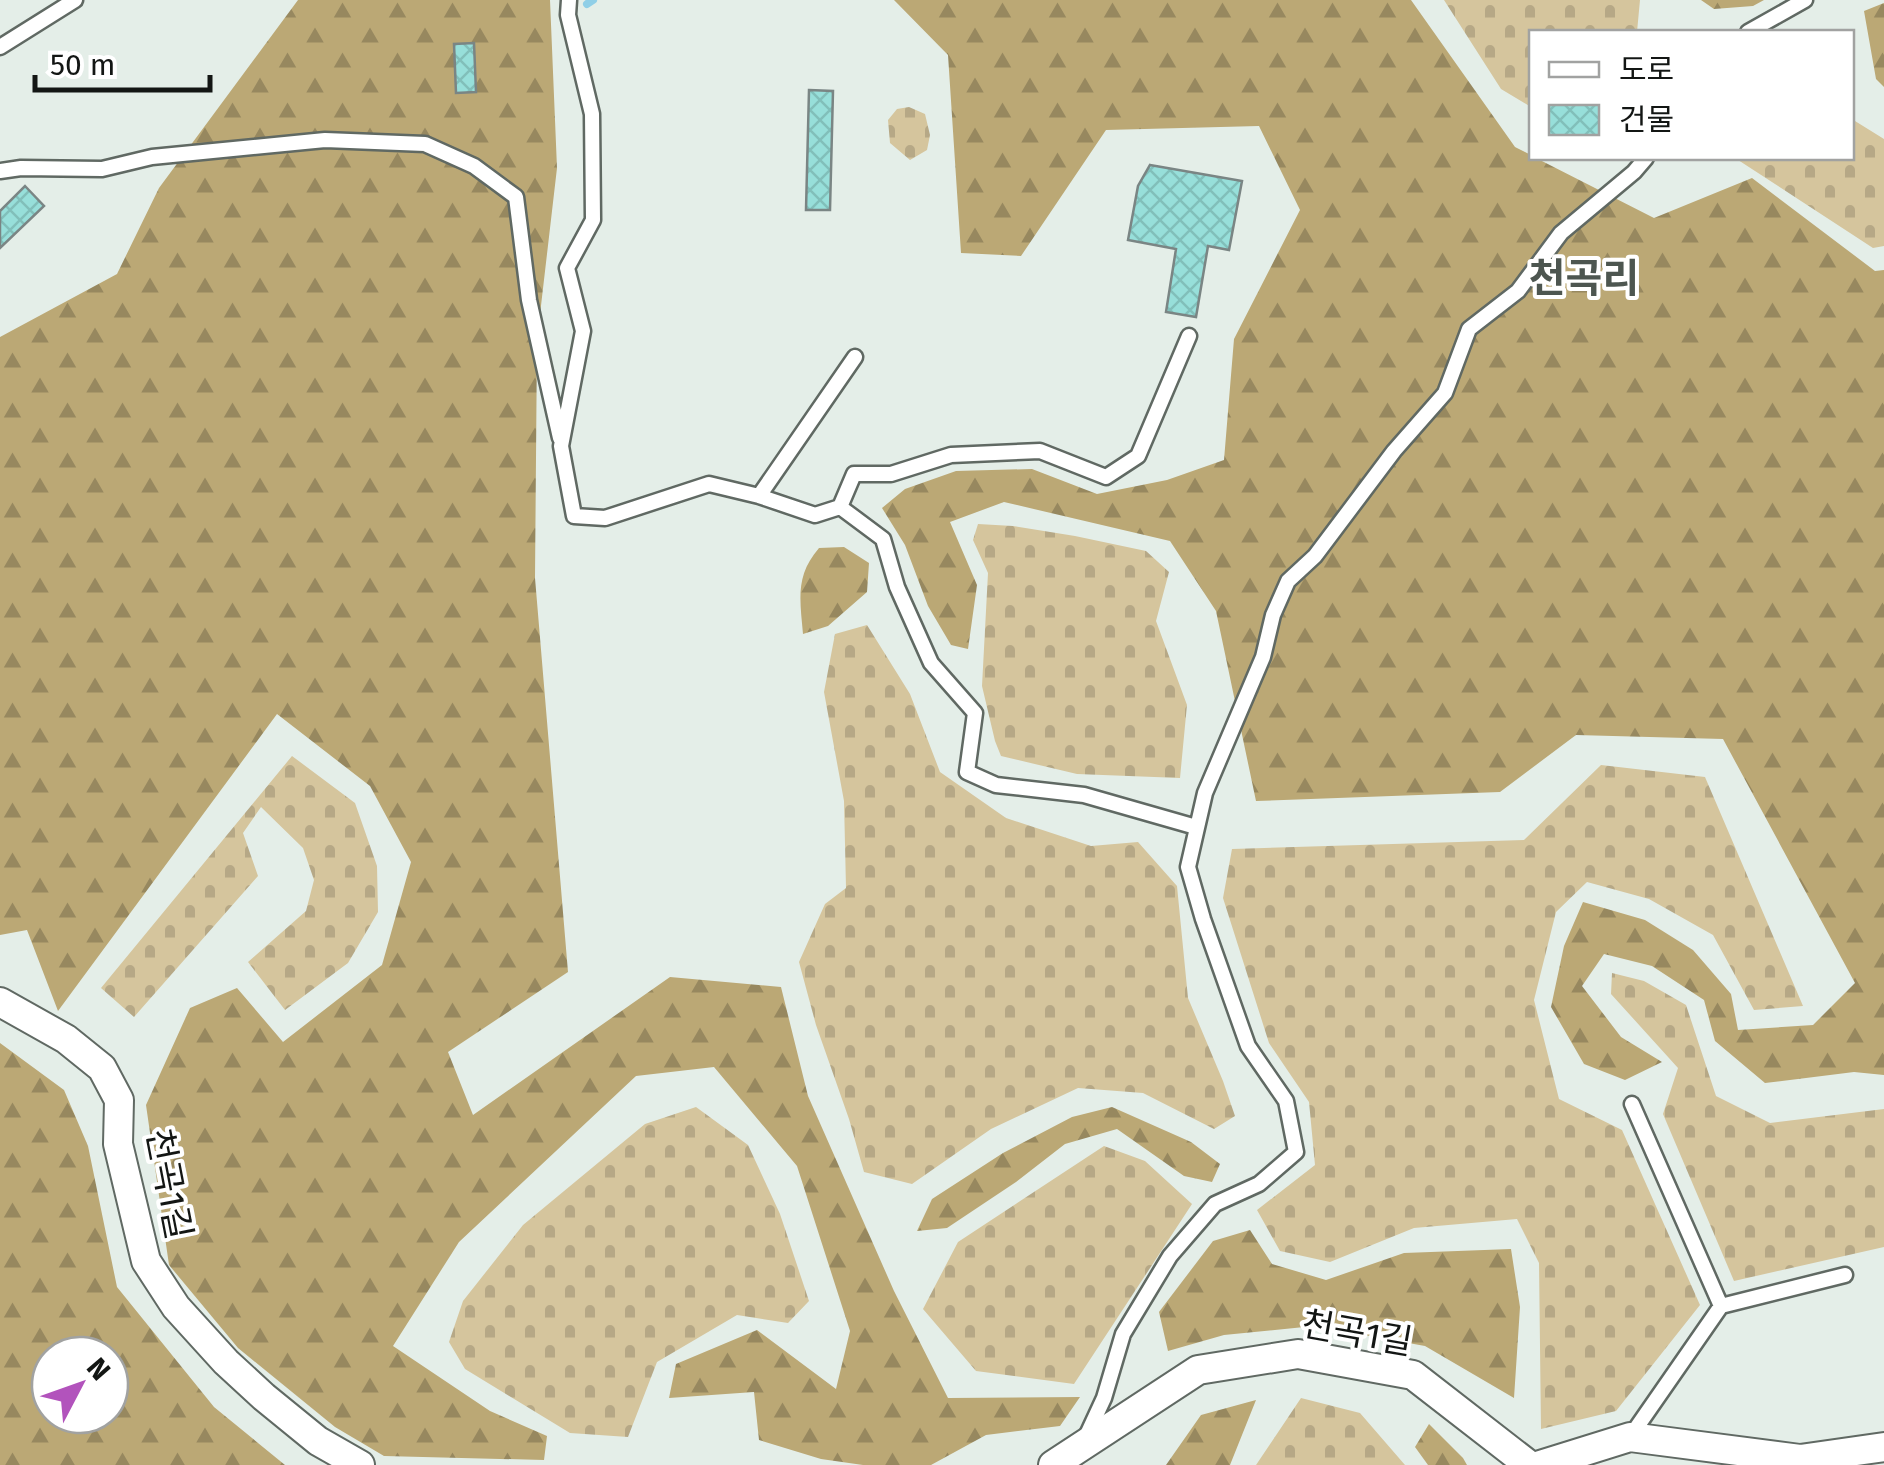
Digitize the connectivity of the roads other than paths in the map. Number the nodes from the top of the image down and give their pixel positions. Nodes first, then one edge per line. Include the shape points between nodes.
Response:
1 (76, 0) edge
2 (569, 0) edge
3 (1805, 0) edge
4 (1752, 30) edge
5 (0, 47) edge
6 (1644, 160) edge
7 (0, 171) edge
8 (1189, 336) dead end
9 (855, 357) dead end
10 (562, 446) junction
11 (760, 496) junction
12 (840, 507) junction
13 (1196, 827) junction
14 (0, 1002) edge
15 (1632, 1104) dead end
16 (1844, 1275) dead end
17 (1720, 1306) junction
18 (1630, 1438) junction
19 (1884, 1447) edge
20 (1080, 1449) junction
21 (360, 1465) edge
22 (1053, 1465) edge
23 (1529, 1465) edge
24 (1540, 1465) edge

1 - 5 lane
2 - 10 lane via 592,114 592,220 567,268 583,332
3 - 4 lane
6 - 13 lane via 1561,233 1518,291 1469,329 1445,393 1288,581
7 - 10 lane via 102,169 152,157 324,140 425,144 474,166 516,196 530,300
8 - 12 lane via 1138,456 1106,477 1040,450 951,455 891,474 854,474
9 - 11 lane
10 - 11 lane via 574,516 605,518 709,484
11 - 12 lane via 815,515
12 - 13 lane via 882,540 932,662 975,714 967,772 996,785 1084,795
13 - 20 lane via 1188,868 1203,919 1248,1046 1286,1101 1296,1152 1259,1184 1215,1204 1170,1256 1123,1334
14 - 21 street, 천곡1길 via 102,1068 119,1100 118,1144 146,1261 176,1307 264,1397
15 - 17 lane
16 - 17 lane
17 - 18 lane
18 - 19 street via 1800,1459
18 - 24 street
20 - 22 street, 천곡1길
20 - 23 street, 천곡1길 via 1198,1370 1298,1354 1412,1375

